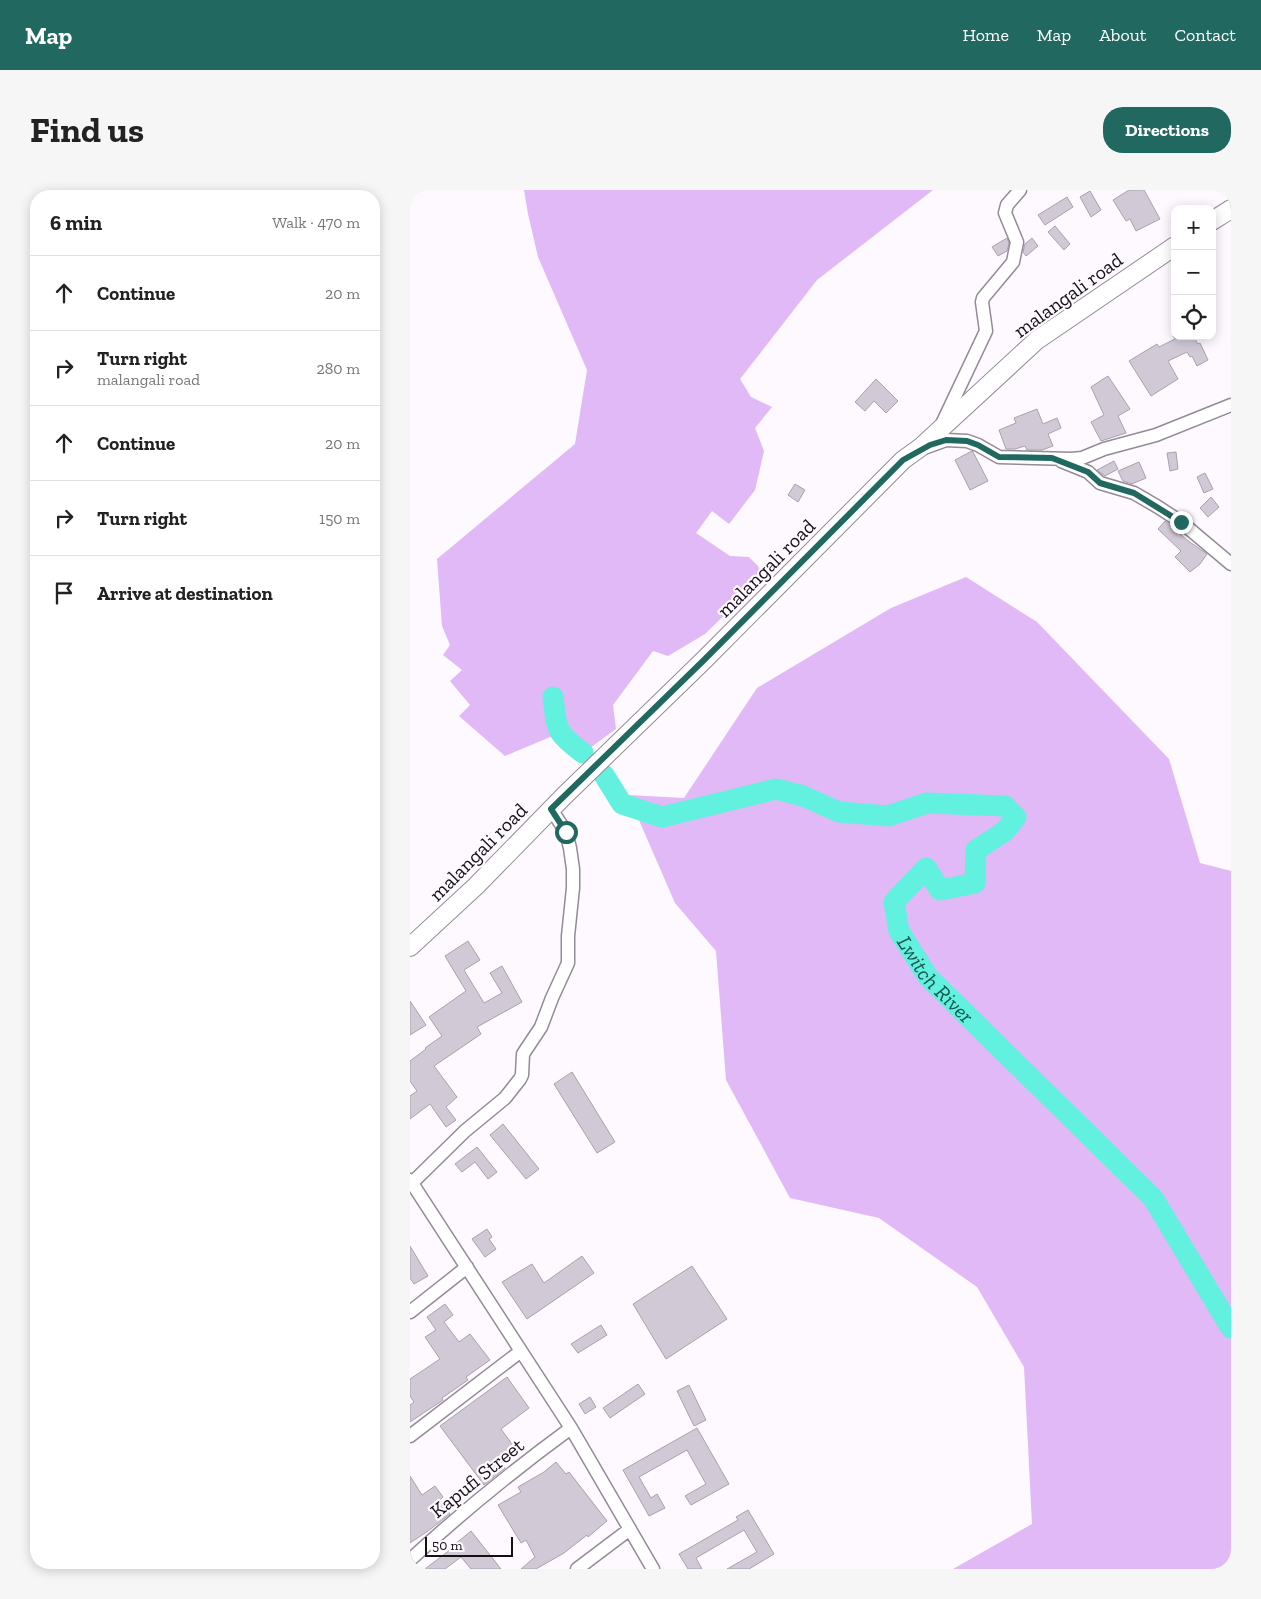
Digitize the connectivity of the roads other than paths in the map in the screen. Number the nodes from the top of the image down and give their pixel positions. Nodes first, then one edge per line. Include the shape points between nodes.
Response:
1 (1020, 190) edge
2 (1231, 208) edge
3 (1216, 218) edge
4 (1171, 249) edge
5 (1231, 405) edge
6 (938, 430) junction
7 (1052, 458) junction
8 (903, 460) junction
9 (1231, 564) edge
10 (551, 809) junction
11 (410, 947) edge
12 (411, 1182) edge
13 (466, 1267) junction
14 (410, 1312) edge
15 (521, 1351) junction
16 (571, 1428) junction
17 (410, 1436) edge
18 (630, 1529) junction
19 (410, 1560) edge
20 (576, 1569) edge
21 (653, 1569) edge

1 - 6 street via 1005,211 1017,242 1013,262 983,298 986,330
2 - 3 street
4 - 6 street, malangali road via 1037,340
5 - 7 street via 1156,435 1082,458
6 - 8 street, malangali road
7 - 8 street via 999,457 967,441 946,440
7 - 9 street via 1088,472 1100,483 1134,493 1158,507
8 - 10 street, malangali road
10 - 11 street, malangali road via 476,886
10 - 12 street via 566,832 573,869 568,963 541,1027 523,1054 520,1080
12 - 13 street
13 - 14 street
13 - 15 street
15 - 16 street
15 - 17 street
16 - 18 street
16 - 19 street, Kapufi Street via 523,1463
18 - 20 street
18 - 21 street

